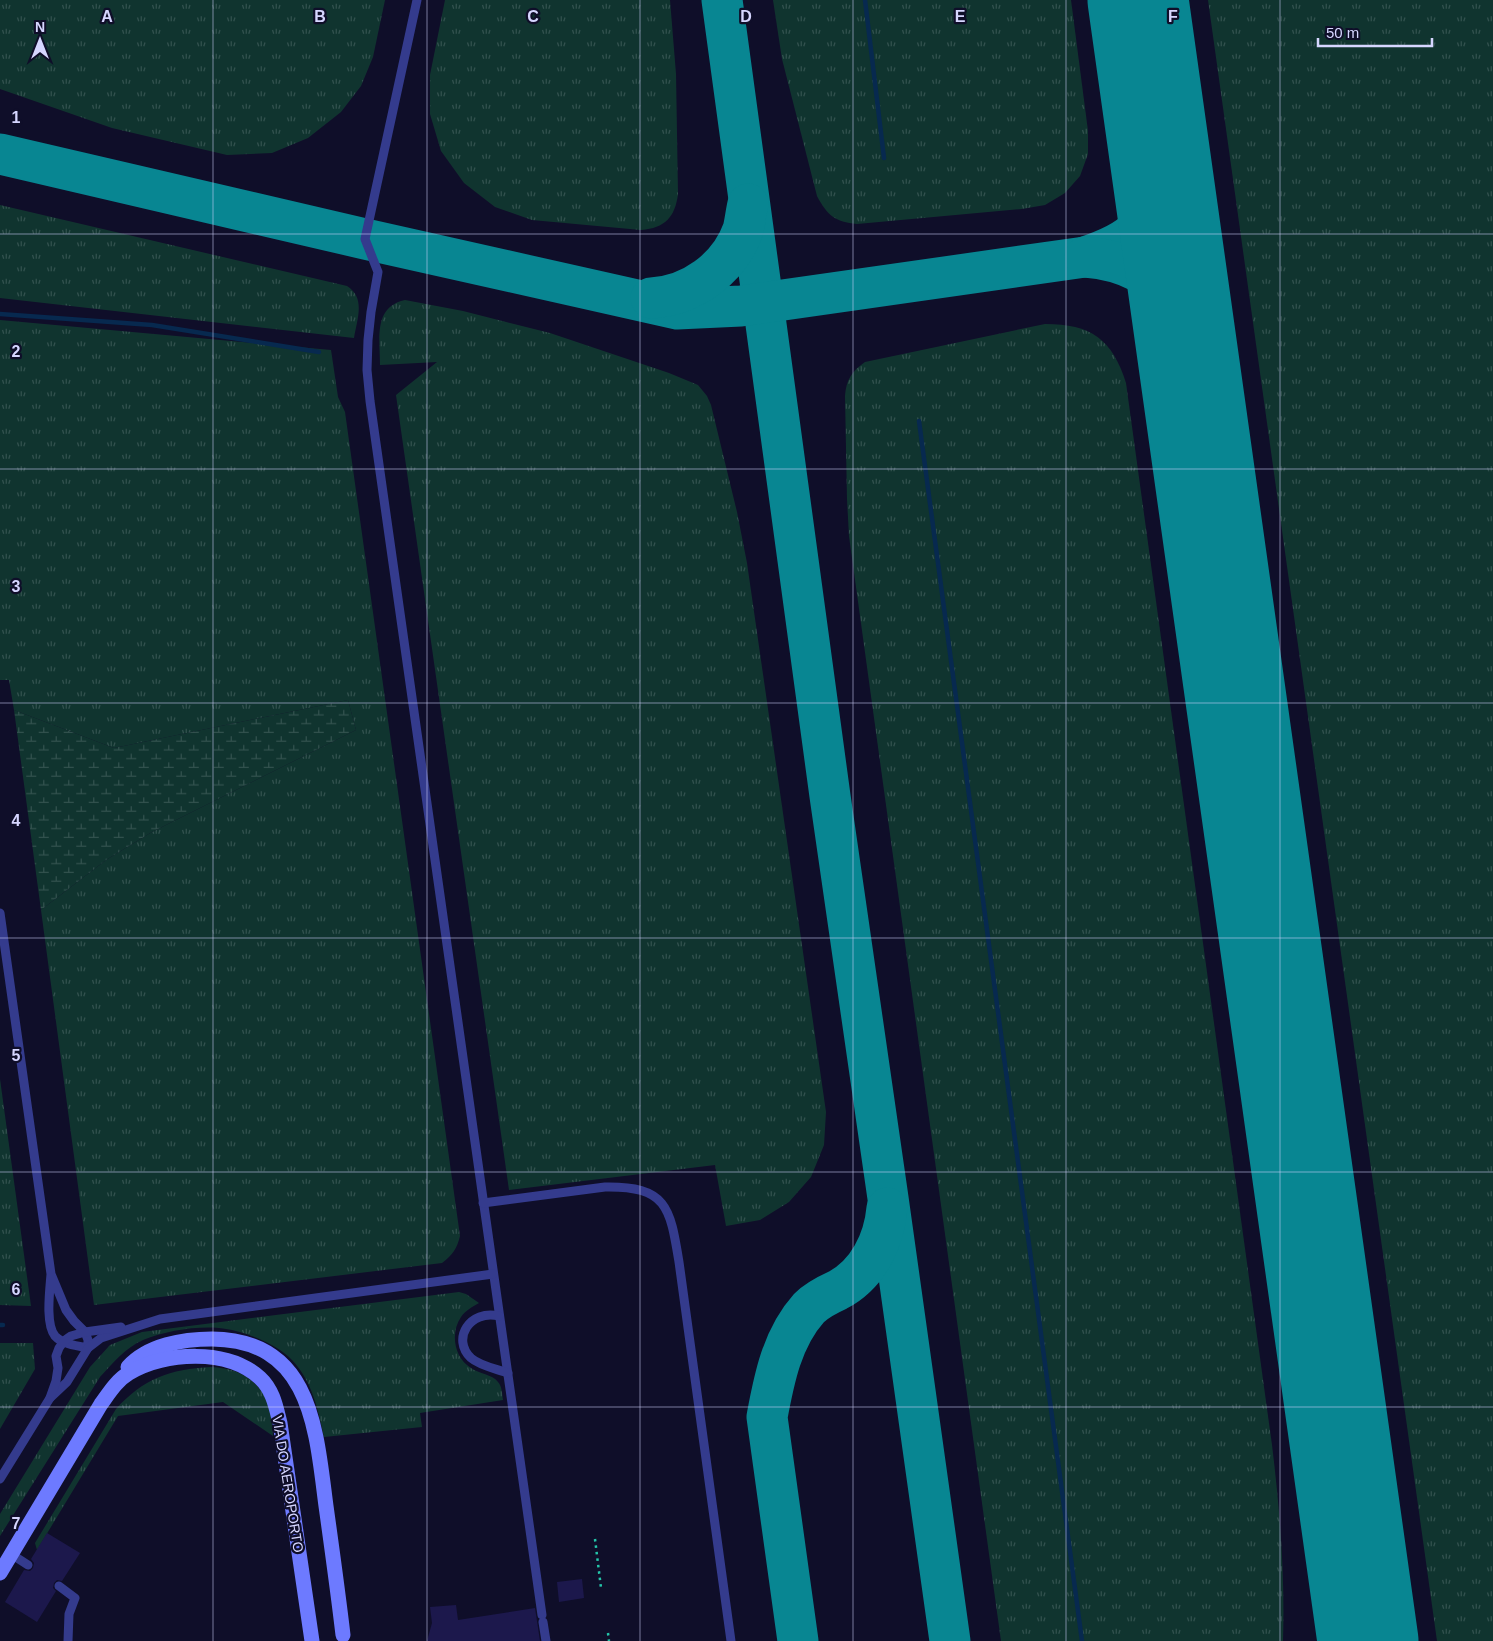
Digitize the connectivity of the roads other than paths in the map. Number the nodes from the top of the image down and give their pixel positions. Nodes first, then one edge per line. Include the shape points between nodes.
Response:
1 (417, 0) edge
2 (0, 913) edge
3 (483, 1203) junction
4 (51, 1274) junction
5 (493, 1274) junction
6 (499, 1316) junction
7 (136, 1325) junction
8 (85, 1332) junction
9 (64, 1341) junction
10 (88, 1348) junction
11 (508, 1373) junction
12 (115, 1384) junction
13 (50, 1398) junction
14 (0, 1479) edge
15 (12, 1554) junction
16 (28, 1565) dead end
17 (0, 1574) edge
18 (60, 1586) dead end
19 (343, 1635) dead end
20 (68, 1641) edge
21 (312, 1641) edge
22 (546, 1641) edge
23 (732, 1641) edge

1 - 3 lane via 365,239 378,272 367,370
2 - 4 lane
3 - 5 lane
3 - 23 lane via 623,1186 640,1189 667,1209 674,1227
4 - 8 lane via 66,1310
4 - 9 lane via 51,1329
5 - 6 lane
5 - 7 lane via 160,1319
6 - 11 lane
6 - 11 lane via 491,1314 476,1318 465,1330 464,1345 473,1360
7 - 8 lane
7 - 10 lane via 101,1338
8 - 9 lane
8 - 10 lane
9 - 10 lane
9 - 13 lane via 56,1356 57,1375
10 - 13 lane via 67,1382
11 - 22 lane
12 - 15 street, VIA DO AEROPORTO
12 - 19 street via 130,1365 149,1351 196,1339 216,1339 256,1347 288,1370 310,1409
12 - 21 street, VIA DO AEROPORTO via 151,1363 200,1357 234,1362 268,1388 280,1423
13 - 14 lane
15 - 16 lane
15 - 17 street, VIA DO AEROPORTO
18 - 20 lane via 75,1598 69,1614

